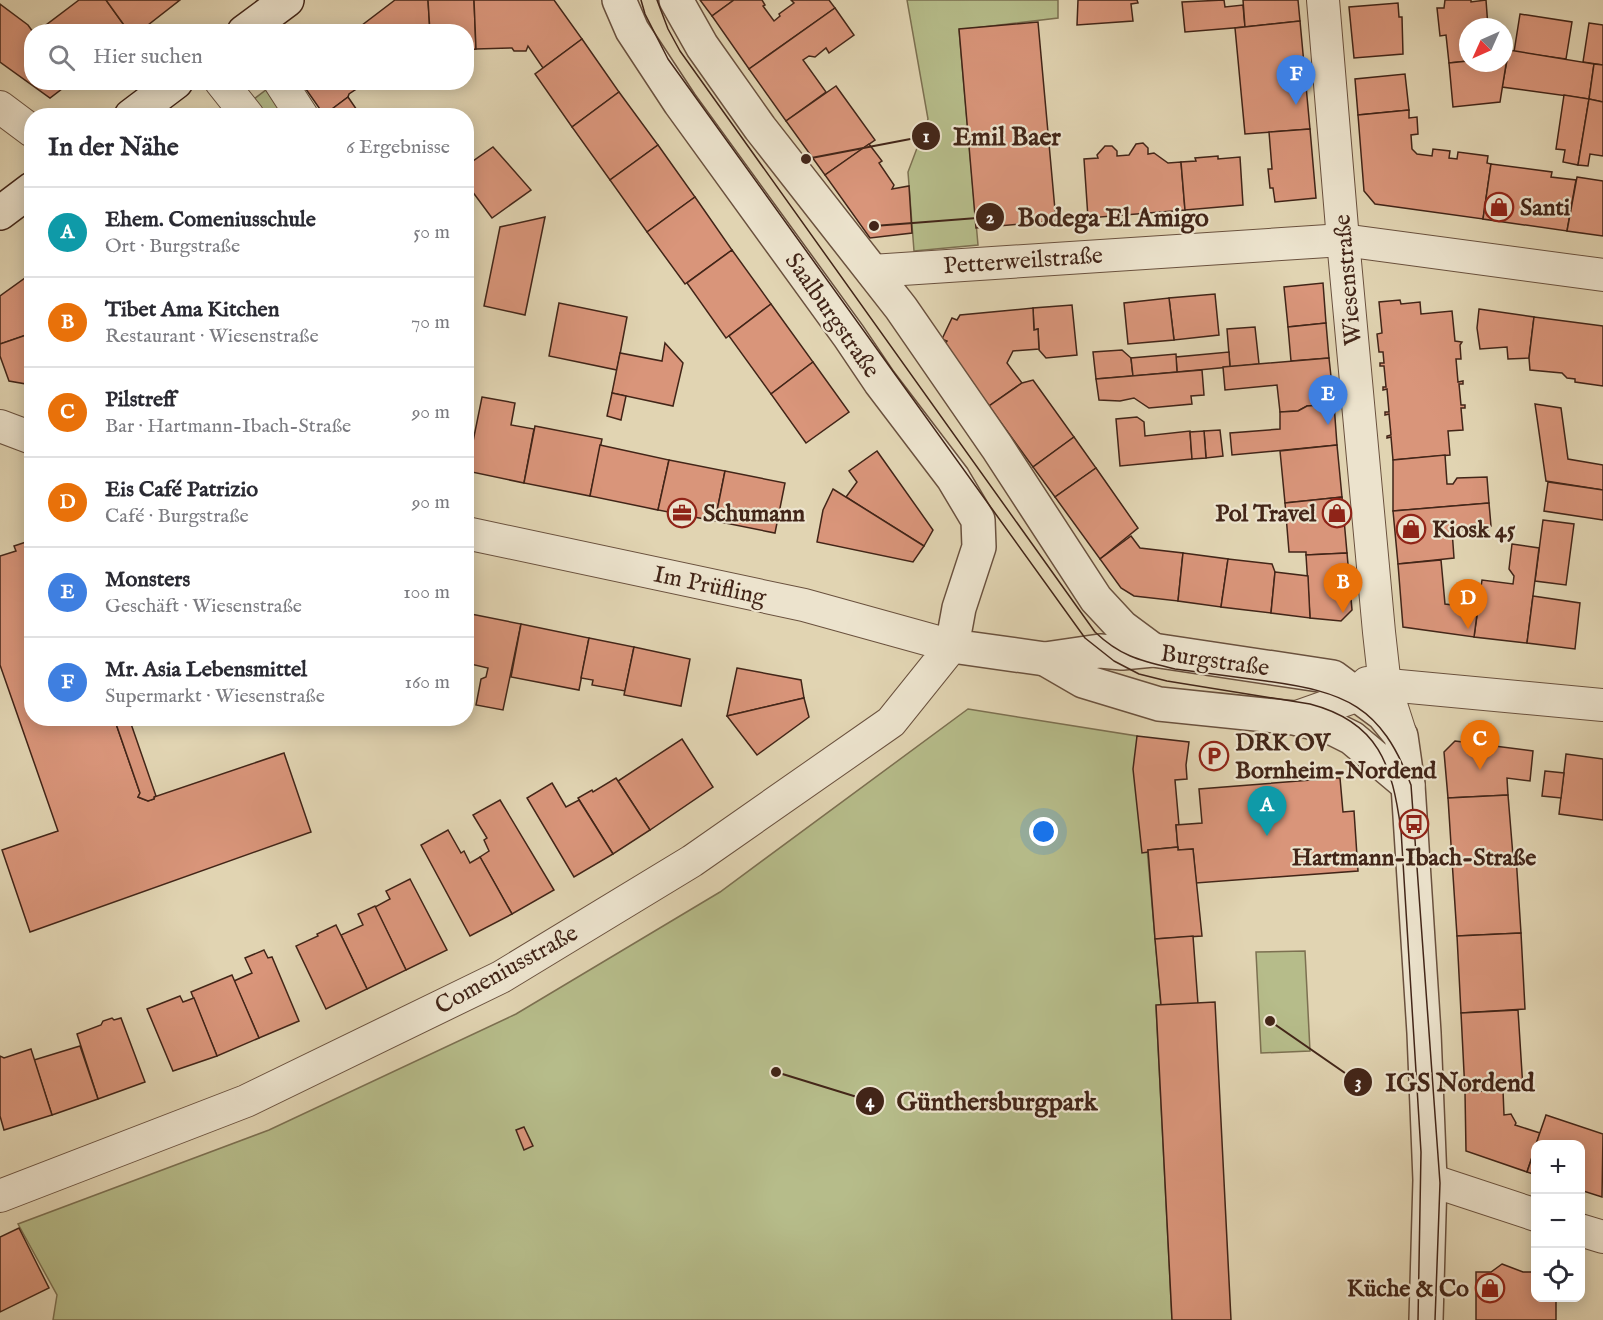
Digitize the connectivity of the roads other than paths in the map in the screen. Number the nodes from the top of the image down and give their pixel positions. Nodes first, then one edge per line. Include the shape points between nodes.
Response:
1 (287, 0) edge
2 (619, 0) edge
3 (676, 0) edge
4 (1323, 0) edge
5 (255, 24) edge
6 (165, 90) edge
7 (227, 90) edge
8 (285, 90) edge
9 (0, 107) edge
10 (142, 108) edge
11 (242, 108) edge
12 (297, 108) edge
13 (24, 125) edge
14 (24, 195) edge
15 (0, 213) edge
16 (1343, 240) junction
17 (872, 271) junction
18 (1603, 275) edge
19 (0, 426) edge
20 (24, 435) edge
21 (474, 535) edge
22 (1096, 599) junction
23 (952, 646) junction
24 (1153, 650) junction
25 (1045, 659) junction
26 (1359, 686) junction
27 (1603, 705) edge
28 (1294, 718) junction
29 (1408, 785) junction
30 (1431, 1180) junction
31 (0, 1196) edge
32 (1531, 1213) edge
33 (1585, 1231) edge
34 (1603, 1237) edge
35 (1426, 1320) edge

1 - 5 street
2 - 23 street, Saalburgstraße via 632,30 680,103 953,478 978,520 979,547 959,608
3 - 17 street via 702,46 760,128
4 - 16 street, Wiesenstraße
6 - 10 street
7 - 11 street
8 - 12 street
9 - 13 street
14 - 15 street
16 - 17 street, Petterweilstraße
16 - 18 street, Petterweilstraße
16 - 26 street, Wiesenstraße
17 - 22 street via 997,447
19 - 20 street
21 - 23 street, Im Prüfling via 804,605
22 - 24 street via 1122,627
22 - 25 street via 1085,638
23 - 25 street, Burgstraße
23 - 31 street, Comeniusstraße via 891,722 692,861 501,977 246,1101
24 - 25 street, Burgstraße via 1100,651
24 - 26 street, Burgstraße
25 - 28 street, Burgstraße via 1083,681 1159,704
26 - 27 street, Burgstraße via 1446,689
26 - 28 street, Burgstraße
26 - 29 street via 1401,736
28 - 29 street, Burgstraße via 1330,727 1352,738
29 - 30 street
30 - 32 street
30 - 35 street
33 - 34 street

